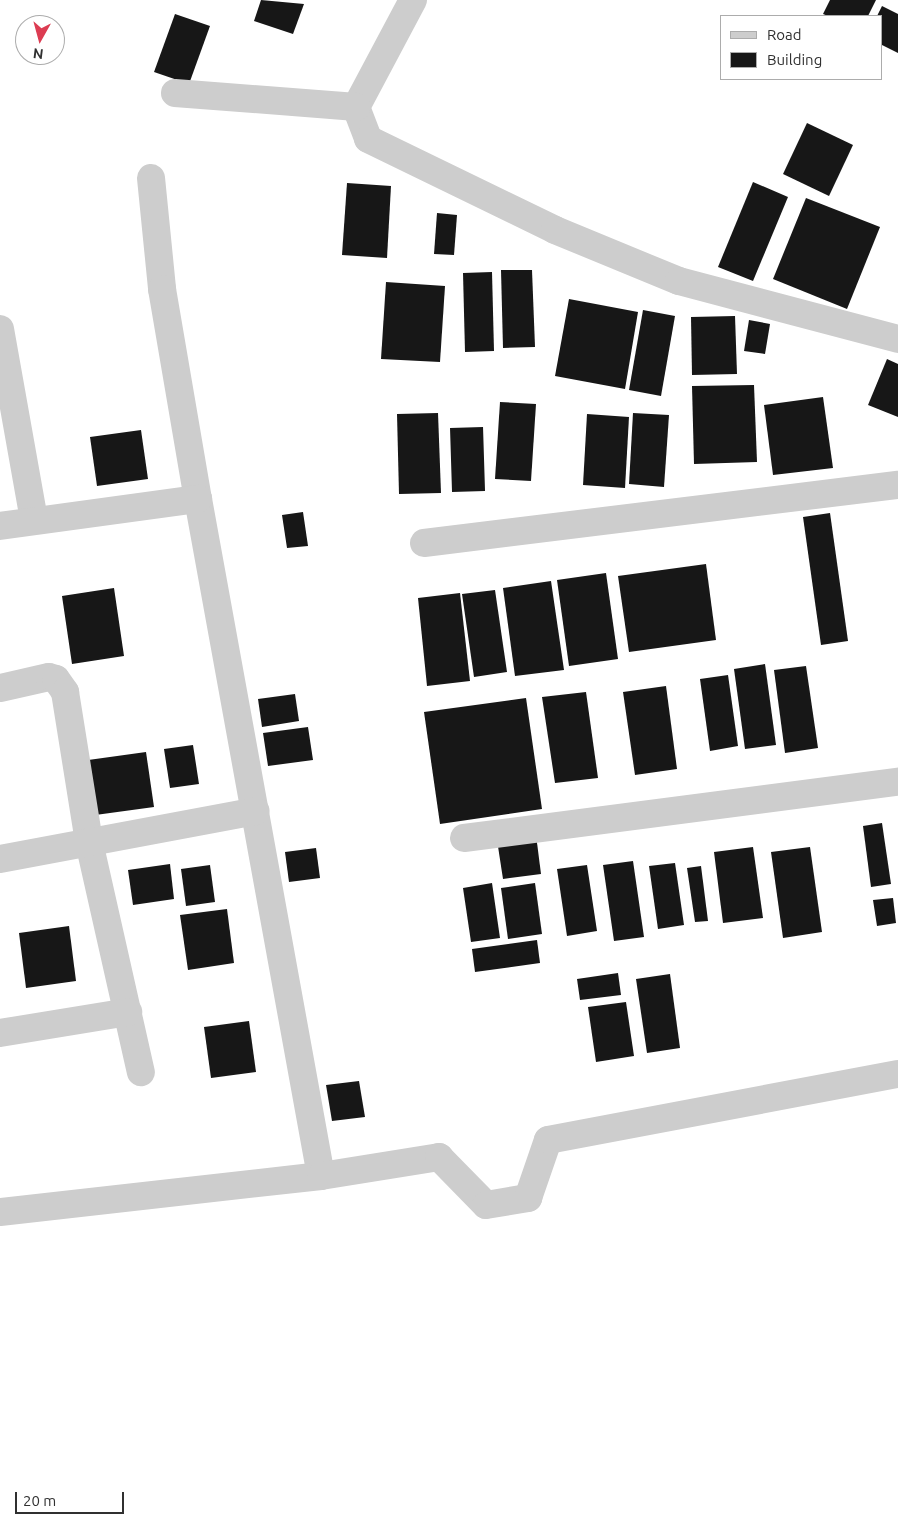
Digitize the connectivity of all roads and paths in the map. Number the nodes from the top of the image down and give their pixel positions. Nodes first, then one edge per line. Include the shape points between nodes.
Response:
1 (413, 0) edge
2 (175, 93) dead end
3 (356, 106) junction
4 (151, 178) dead end
5 (0, 329) edge
6 (898, 339) edge
7 (898, 485) edge
8 (198, 499) junction
9 (34, 520) junction
10 (0, 526) edge
11 (424, 543) dead end
12 (0, 688) edge
13 (898, 782) edge
14 (256, 811) junction
15 (464, 838) dead end
16 (89, 842) junction
17 (0, 859) edge
18 (128, 1012) junction
19 (0, 1033) edge
20 (141, 1072) dead end
21 (898, 1074) edge
22 (321, 1176) junction
23 (0, 1212) edge

1 - 3 street
2 - 3 street
3 - 6 street via 368,139 619,258 679,281
4 - 8 street via 162,289
5 - 9 street
7 - 11 street
8 - 9 street
8 - 14 street
9 - 10 street
12 - 16 street via 42,678 61,684
13 - 15 street
14 - 16 street
14 - 22 street
16 - 17 street
16 - 18 street
18 - 19 street
18 - 20 street
21 - 22 street via 548,1140 528,1198 519,1200 486,1205 439,1157
22 - 23 street

